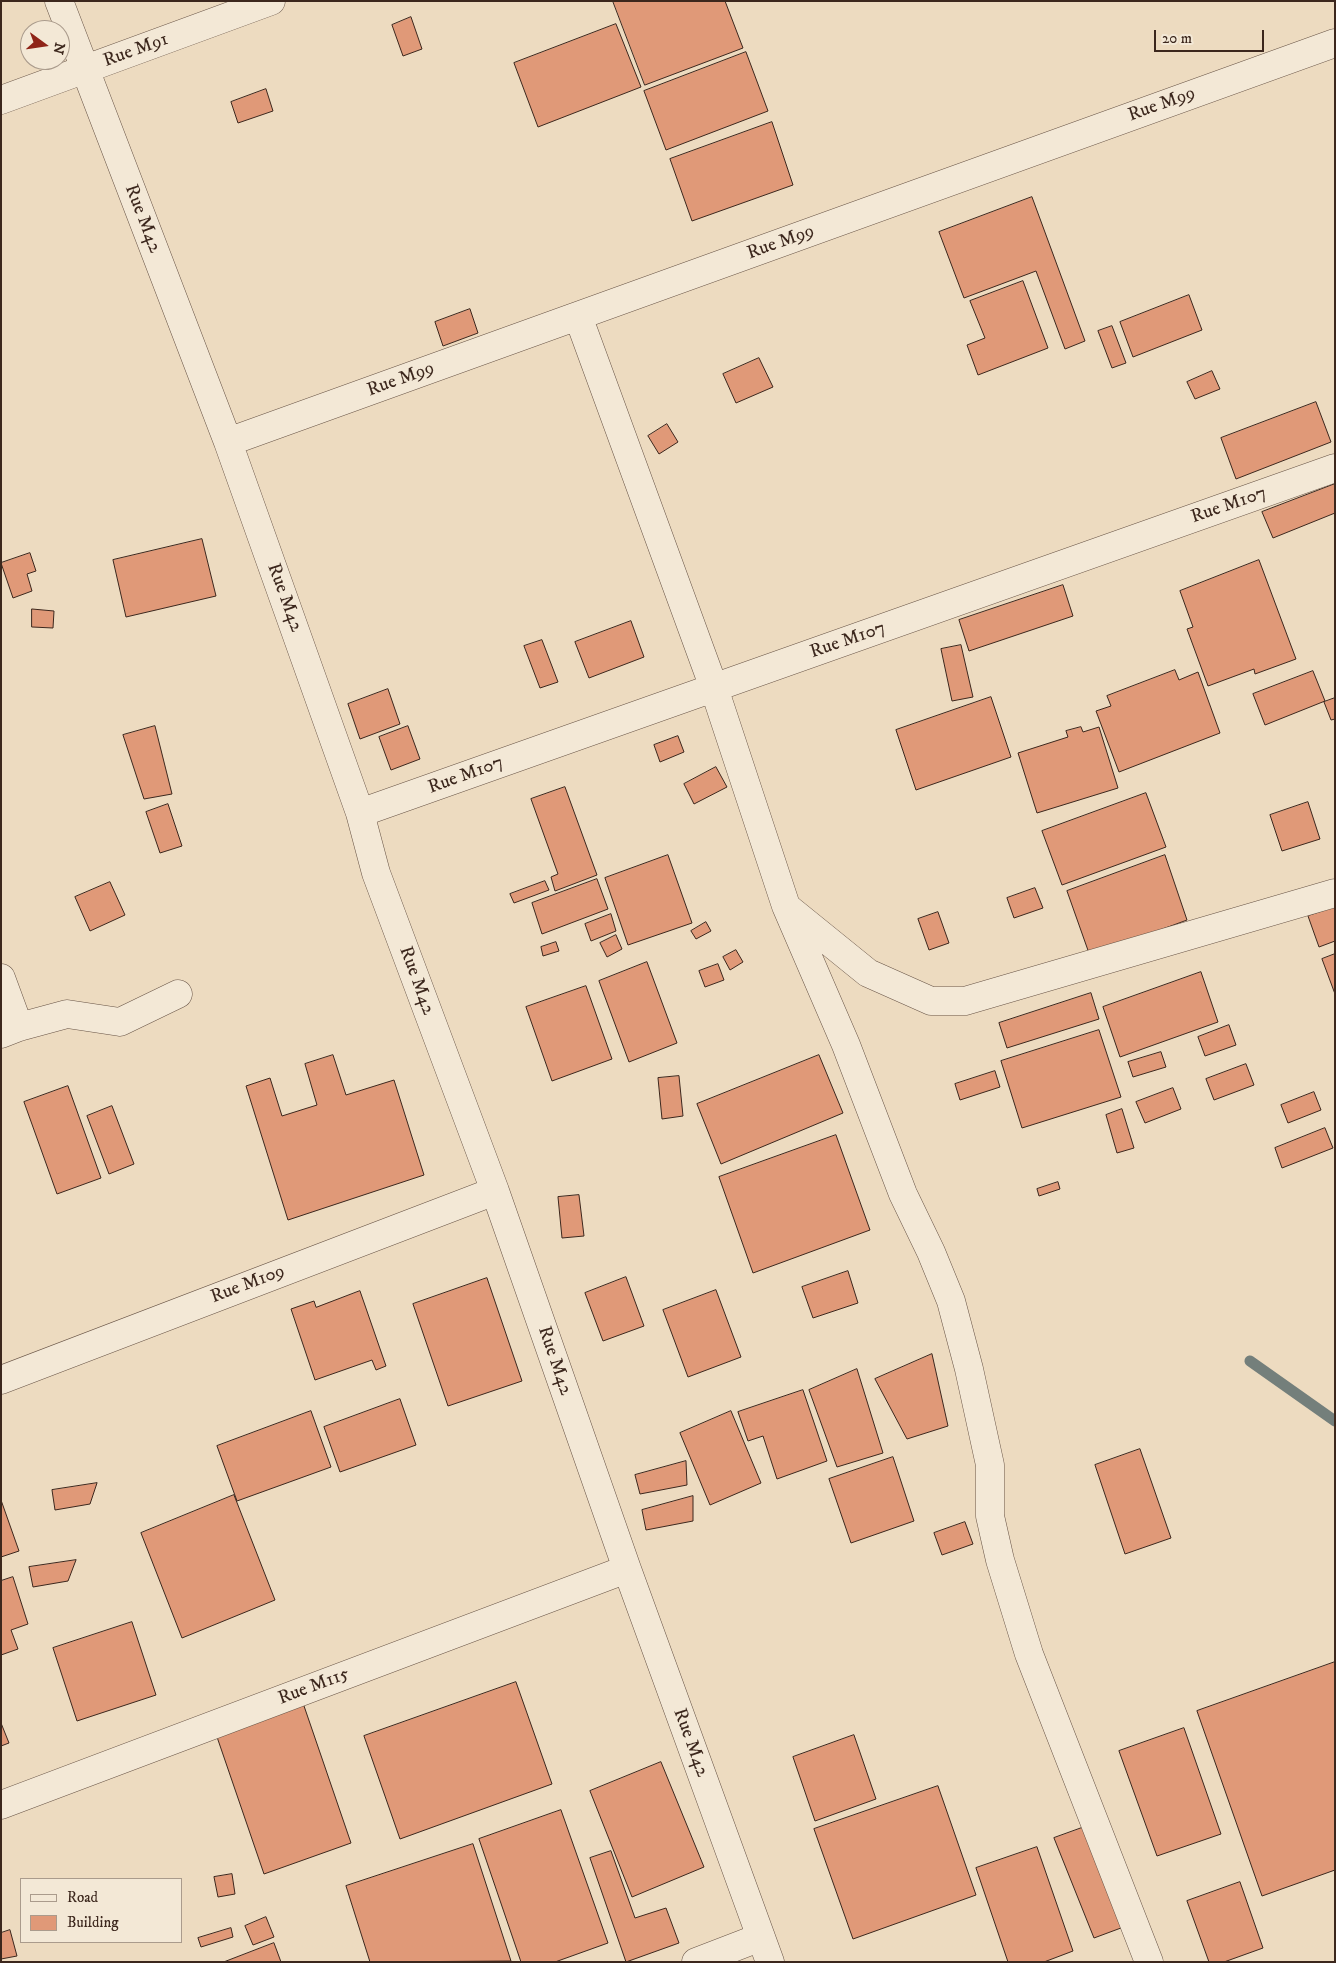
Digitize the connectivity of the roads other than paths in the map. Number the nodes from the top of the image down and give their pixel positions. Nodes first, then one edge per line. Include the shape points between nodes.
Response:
1 (59, 1) edge
2 (271, 1) edge
3 (1335, 43) edge
4 (84, 70) junction
5 (1, 100) edge
6 (578, 316) junction
7 (228, 442) junction
8 (1335, 468) edge
9 (714, 688) junction
10 (360, 813) junction
11 (1335, 893) edge
12 (786, 906) junction
13 (1, 978) edge
14 (178, 994) dead end
15 (10, 1030) edge
16 (495, 1191) junction
17 (1, 1380) edge
18 (627, 1568) junction
19 (1, 1806) edge
20 (766, 1950) edge
21 (696, 1962) edge
22 (1149, 1962) edge

1 - 4 street, Rue M42
2 - 4 street, Rue M91
3 - 6 street, Rue M99
4 - 5 street, Rue M91
4 - 7 street, Rue M42
6 - 7 street, Rue M99
6 - 9 street
7 - 10 street, Rue M42
8 - 9 street, Rue M107
9 - 10 street, Rue M107
9 - 12 street
10 - 16 street, Rue M42 via 376,873
11 - 12 street via 965,1001 931,1001 868,973
12 - 22 street via 950,1301 990,1465 990,1516 1000,1560 1029,1654
13 - 15 street
14 - 15 street via 120,1022 68,1014
16 - 17 street, Rue M109
16 - 18 street, Rue M42
18 - 19 street, Rue M115
18 - 20 street, Rue M42
20 - 21 street

